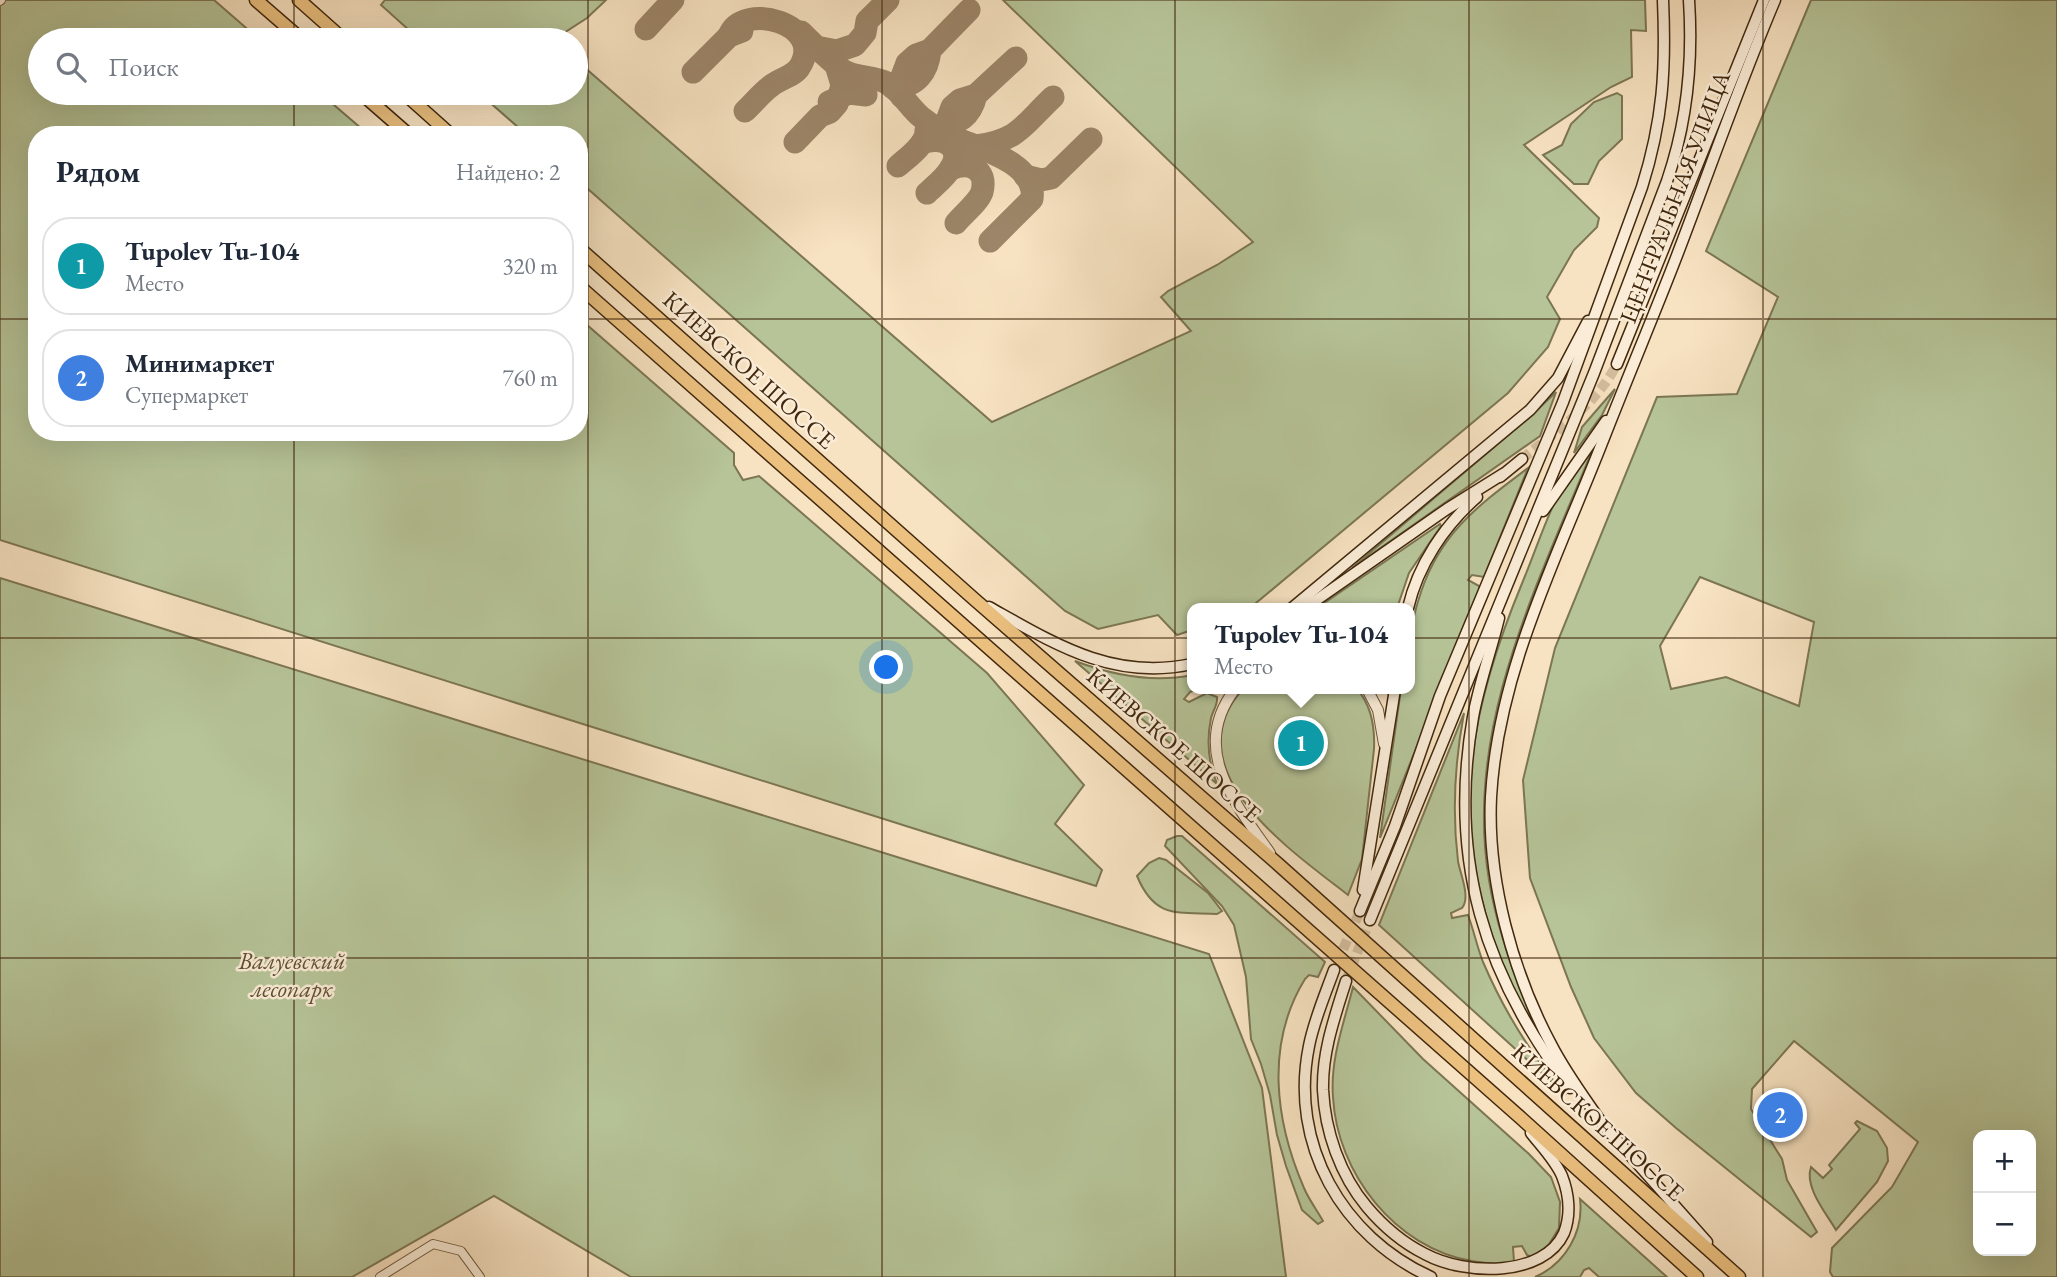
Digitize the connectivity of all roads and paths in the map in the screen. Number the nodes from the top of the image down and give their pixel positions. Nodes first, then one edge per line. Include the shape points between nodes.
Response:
1 (256, 0) edge
2 (299, 0) edge
3 (1662, 0) edge
4 (1689, 0) edge
5 (1763, 0) edge
6 (1775, 0) edge
7 (288, 28) edge
8 (330, 28) edge
9 (375, 105) edge
10 (418, 105) edge
11 (399, 126) edge
12 (442, 126) edge
13 (588, 256) edge
14 (588, 294) edge
15 (1601, 297) junction
16 (1617, 364) tunnel mouth
17 (1614, 410) junction
18 (1522, 459) tunnel mouth
19 (1503, 474) junction
20 (1528, 534) junction
21 (1505, 588) junction
22 (974, 599) junction
23 (1299, 603) edge
24 (1312, 603) edge
25 (1409, 603) edge
26 (1187, 664) edge
27 (1232, 694) edge
28 (1370, 694) edge
29 (1394, 694) edge
30 (1385, 751) junction
31 (1279, 865) junction
32 (1370, 920) tunnel mouth
33 (1334, 970) tunnel mouth
34 (1346, 981) tunnel mouth
35 (1521, 1119) junction
36 (1601, 1122) junction
37 (1737, 1275) edge
38 (380, 1277) edge
39 (480, 1277) edge
40 (1431, 1277) edge
41 (1697, 1277) edge

1 - 7 highway
2 - 8 highway
3 - 15 main road via 1664,82 1653,153
4 - 20 main road via 1688,85 1675,159
5 - 16 main road, ЦЕНТРАЛЬНАЯ УЛИЦА
6 - 17 main road, ЦЕНТРАЛЬНАЯ УЛИЦА
9 - 11 highway
10 - 12 highway
13 - 22 highway, КИЕВСКОЕ ШОССЕ
14 - 35 highway, КИЕВСКОЕ ШОССЕ
15 - 23 main road via 1558,378 1530,410
15 - 30 main road via 1563,402 1440,696 1360,911
17 - 20 main road
17 - 36 main road via 1531,617 1502,715 1491,800 1501,905 1518,970 1553,1048
18 - 19 main road
19 - 24 main road
19 - 25 main road via 1441,537
20 - 21 main road
21 - 32 main road
21 - 36 main road via 1474,714 1468,761 1466,831 1474,889 1488,945 1519,1012 1551,1063
22 - 26 main road via 1089,659 1147,668
22 - 31 highway, КИЕВСКОЕ ШОССЕ
27 - 31 street via 1217,726 1219,767 1231,796
28 - 30 street via 1378,710
29 - 30 main road
31 - 37 highway, КИЕВСКОЕ ШОССЕ
33 - 40 main road via 1307,1057 1305,1095 1315,1148 1331,1188 1356,1223 1392,1256
34 - 35 main road via 1324,1066 1326,1116 1351,1185 1402,1240 1443,1263 1487,1273 1525,1271 1552,1254 1566,1230 1567,1195 1559,1171
35 - 41 highway, КИЕВСКОЕ ШОССЕ
36 - 37 main road
38 - 39 street via 433,1244 461,1251

